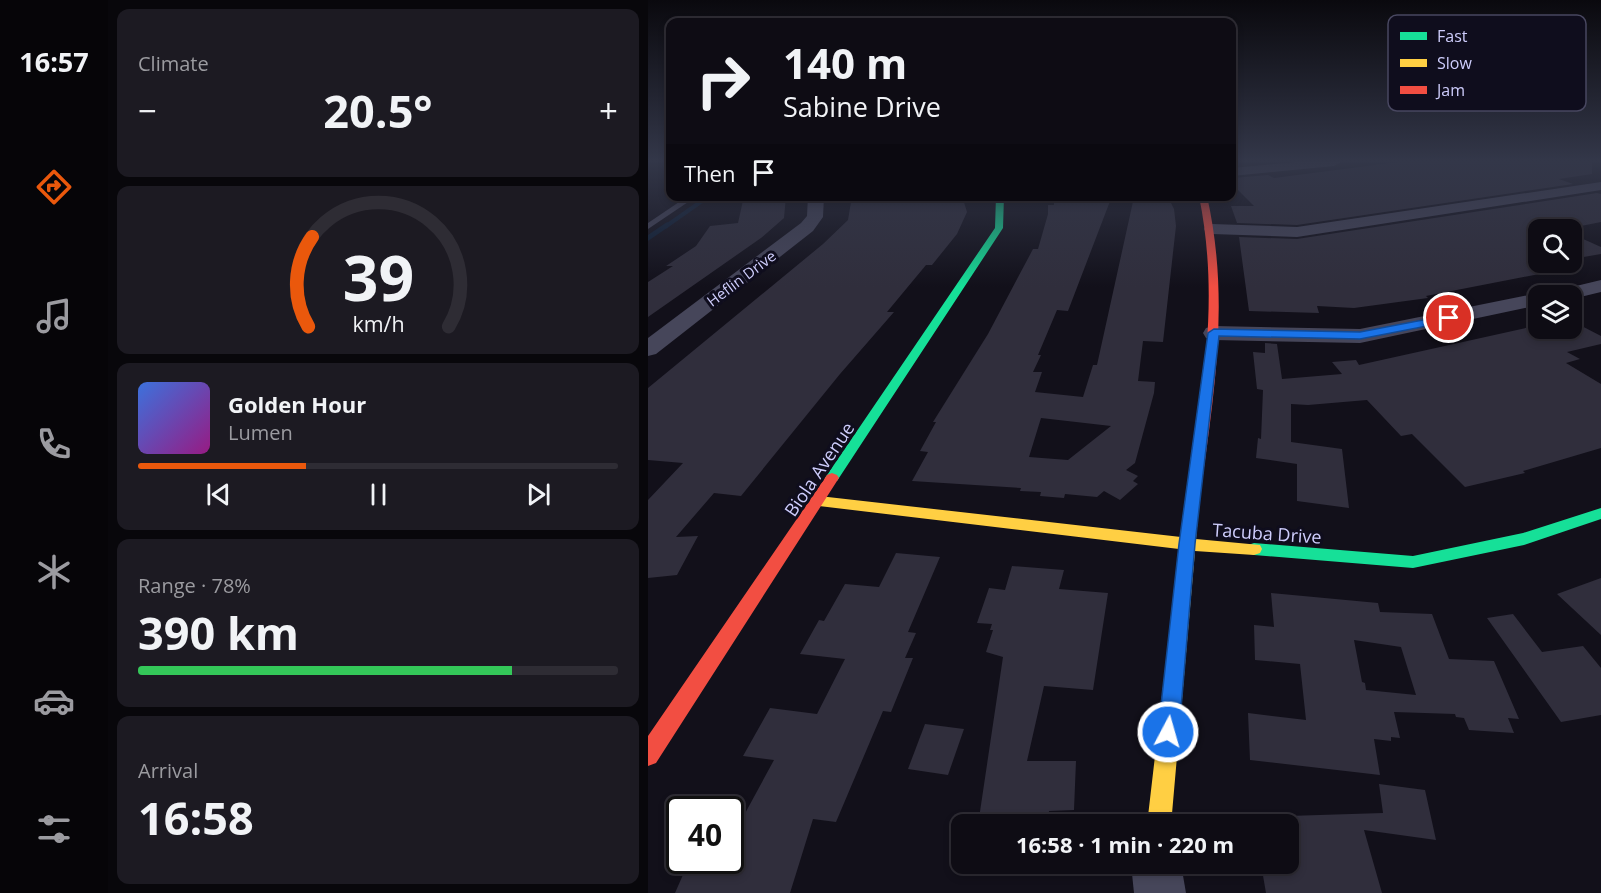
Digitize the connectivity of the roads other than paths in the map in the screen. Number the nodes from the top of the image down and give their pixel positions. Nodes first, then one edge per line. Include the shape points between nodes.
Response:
1 (683, 204) edge
2 (816, 204) edge
3 (1000, 204) edge
4 (1205, 204) edge
5 (1486, 204) edge
6 (648, 227) edge
7 (1212, 230) junction
8 (1601, 286) edge
9 (1582, 290) edge
10 (1528, 301) edge
11 (1214, 333) junction
12 (648, 349) edge
13 (819, 501) junction
14 (1601, 513) edge
15 (1187, 544) junction
16 (648, 755) edge
17 (1160, 814) edge
18 (1157, 874) edge
19 (1160, 893) edge

1 - 6 lane
2 - 12 street, Heflin Drive via 815,217 807,227
3 - 13 street, Biola Avenue via 999,228
4 - 7 street
5 - 7 street via 1308,231
7 - 11 street
8 - 9 street
10 - 11 street via 1360,336
11 - 15 street
13 - 15 street, Tacuba Drive
13 - 16 street, Biola Avenue
14 - 15 street, Tacuba Drive via 1524,539 1413,562
15 - 17 street
18 - 19 street

